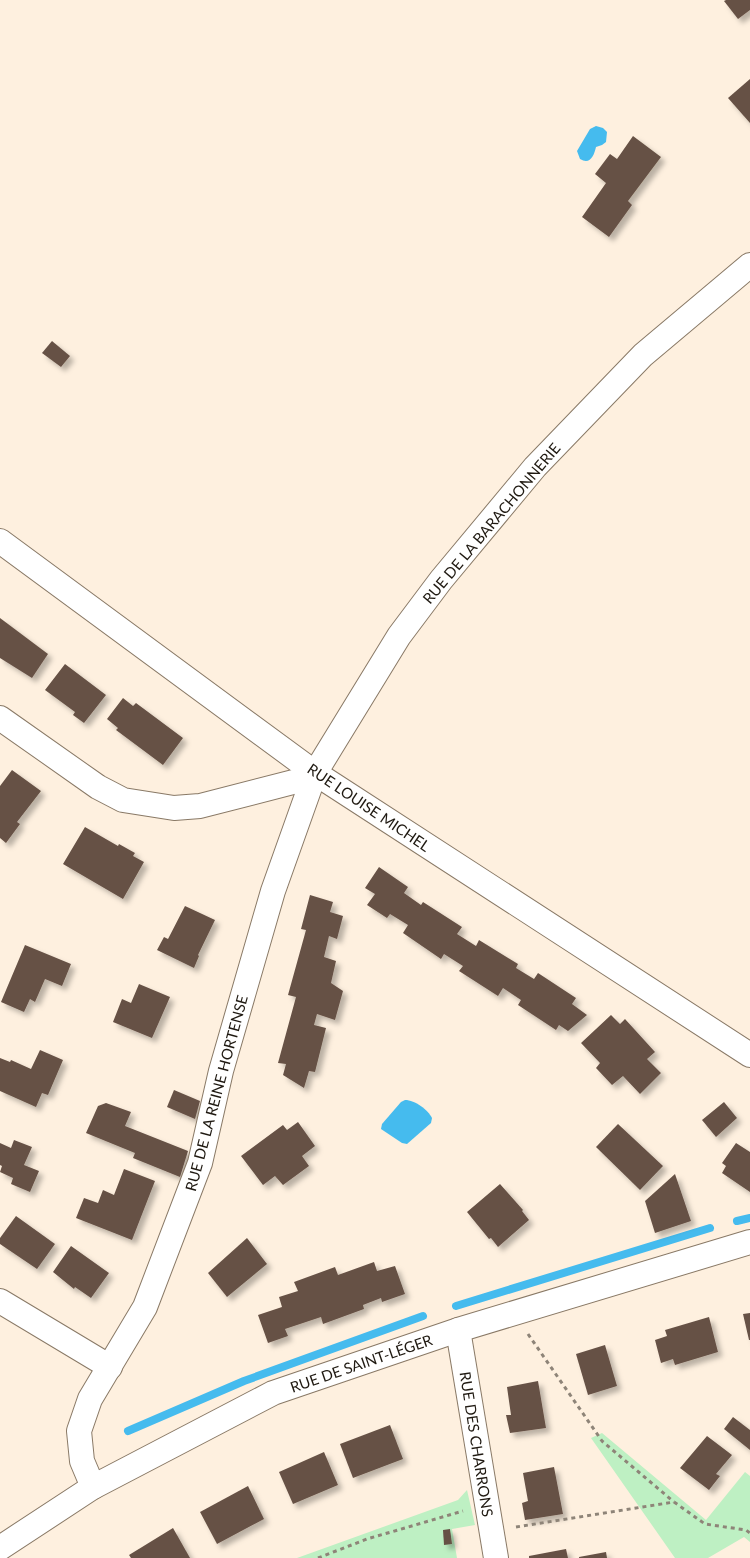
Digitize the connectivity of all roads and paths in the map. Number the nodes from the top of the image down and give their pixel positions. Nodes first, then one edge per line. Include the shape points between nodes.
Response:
1 (750, 265) edge
2 (0, 541) edge
3 (0, 718) edge
4 (315, 772) junction
5 (750, 1056) edge
6 (750, 1242) edge
7 (0, 1301) edge
8 (514, 1313) junction
9 (458, 1330) junction
10 (110, 1367) junction
11 (93, 1487) junction
12 (674, 1502) junction
13 (486, 1504) junction
14 (491, 1531) junction
15 (750, 1533) edge
16 (0, 1548) edge
17 (318, 1558) edge
18 (496, 1558) edge

1 - 4 street, RUE DE LA BARACHONNERIE via 642,355 535,467 398,636
2 - 4 street, RUE LOUISE MICHEL
3 - 4 street via 98,787 123,800 174,808 200,806 301,780
4 - 5 street, RUE LOUISE MICHEL
4 - 10 street, RUE DE LA REINE HORTENSE via 273,891 221,1071 200,1163 145,1307
6 - 8 street, RUE DE SAINT-LÉGER
7 - 10 street
8 - 9 street, RUE DE SAINT-LÉGER
8 - 12 path via 602,1441
9 - 11 street, RUE DE SAINT-LÉGER via 273,1393
9 - 13 street, RUE DES CHARRONS
10 - 11 street, RUE DE LA REINE HORTENSE via 90,1399 79,1431 82,1461
11 - 16 street, RUE DE SAINT-LÉGER
12 - 14 path
12 - 15 path via 705,1524
13 - 14 street, RUE DES CHARRONS
13 - 17 path via 367,1539
14 - 18 street, RUE DES CHARRONS

